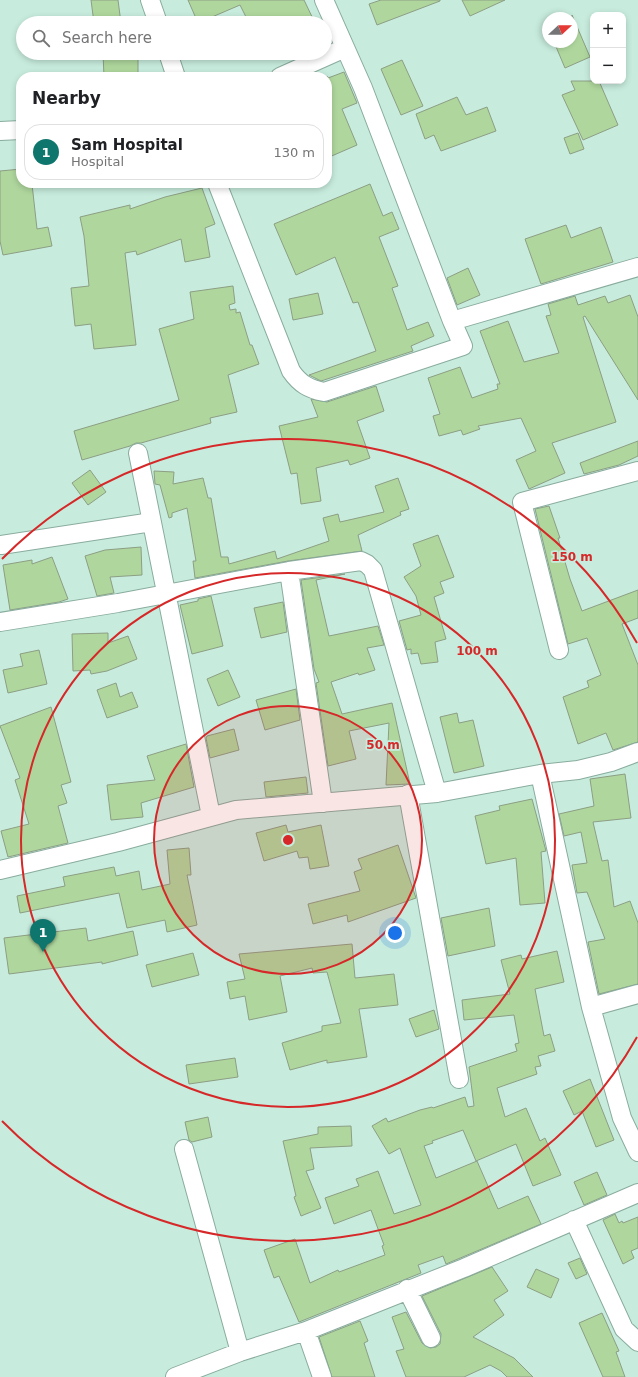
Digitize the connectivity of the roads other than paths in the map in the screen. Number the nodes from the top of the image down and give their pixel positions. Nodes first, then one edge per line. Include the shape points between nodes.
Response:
1 (150, 0) edge
2 (324, 0) edge
3 (156, 16) edge
4 (331, 16) edge
5 (332, 18) edge
6 (345, 48) junction
7 (332, 54) edge
8 (170, 60) edge
9 (318, 60) edge
10 (174, 72) edge
11 (291, 72) edge
12 (16, 130) edge
13 (0, 131) edge
14 (219, 188) edge
15 (638, 267) edge
16 (452, 321) junction
17 (138, 453) dead end
18 (638, 472) edge
19 (152, 522) junction
20 (1, 545) dead end
21 (289, 571) junction
22 (166, 593) junction
23 (0, 622) edge
24 (559, 650) dead end
25 (638, 752) edge
26 (540, 774) junction
27 (437, 793) junction
28 (408, 794) junction
29 (323, 803) junction
30 (211, 816) junction
31 (0, 870) edge
32 (638, 994) edge
33 (591, 1007) junction
34 (459, 1079) dead end
35 (184, 1149) dead end
36 (638, 1152) edge
37 (638, 1193) edge
38 (574, 1220) junction
39 (407, 1289) junction
40 (306, 1331) junction
41 (430, 1338) dead end
42 (638, 1342) edge
43 (240, 1352) junction
44 (175, 1377) edge
45 (322, 1377) edge

1 - 3 street
2 - 4 street
5 - 6 street
6 - 7 street
6 - 16 street via 363,88
8 - 10 street
9 - 11 street
12 - 13 street
14 - 16 street via 291,371 298,382 312,390 324,392 463,346
15 - 16 street
17 - 19 street
18 - 24 street via 522,502
19 - 20 street
19 - 22 street
21 - 22 street
21 - 27 street via 361,561 373,570
21 - 29 street
22 - 23 street
22 - 30 street
25 - 26 street via 578,770
26 - 27 street
26 - 33 street
27 - 28 street
28 - 29 street
28 - 34 street
29 - 30 street via 236,810
30 - 31 street via 118,842
32 - 33 street
33 - 36 street via 622,1118
35 - 43 street
37 - 38 street
38 - 39 street via 464,1268
38 - 42 street via 624,1329
39 - 40 street
39 - 41 street
40 - 43 street
40 - 45 street
43 - 44 street

